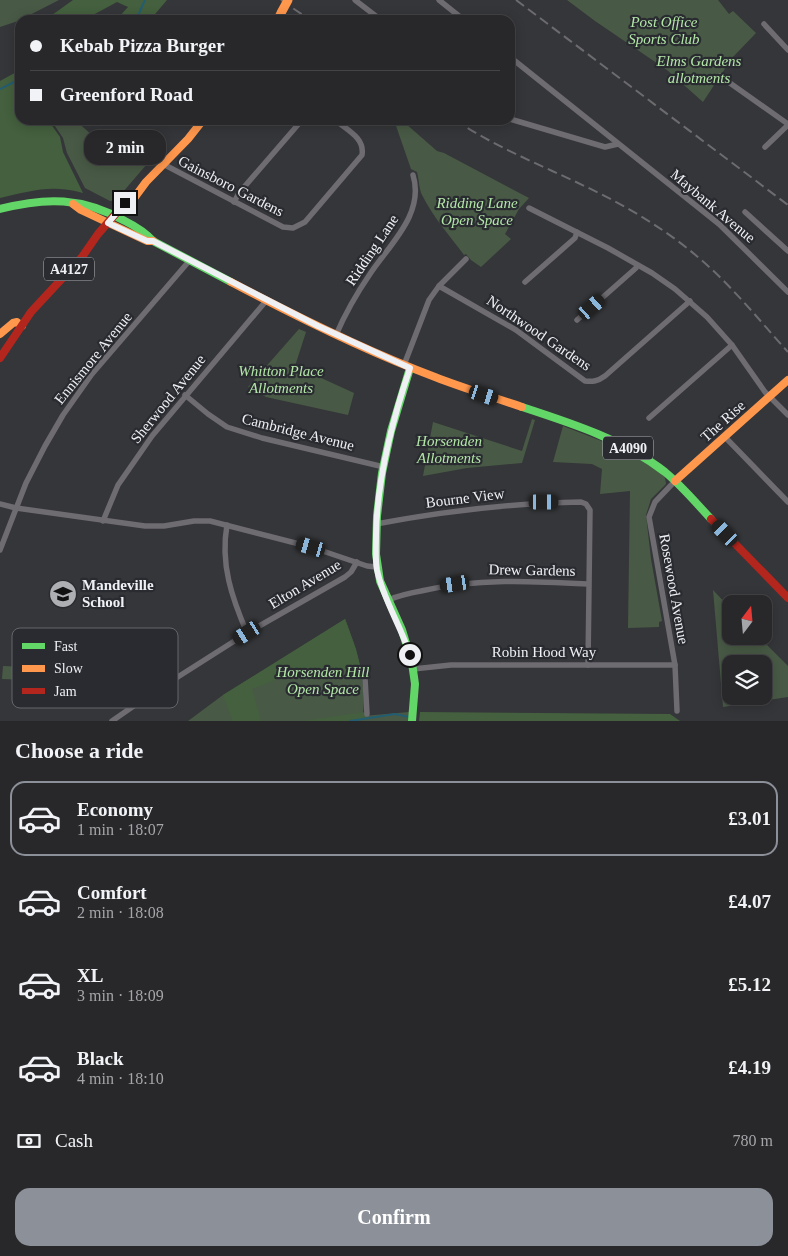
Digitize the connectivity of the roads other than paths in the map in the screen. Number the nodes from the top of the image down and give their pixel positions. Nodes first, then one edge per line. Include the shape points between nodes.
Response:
1 (288, 0) edge
2 (355, 0) edge
3 (439, 0) edge
4 (279, 15) edge
5 (374, 15) edge
6 (458, 15) edge
7 (764, 24) dead end
8 (788, 50) edge
9 (515, 61) edge
10 (720, 76) dead end
11 (515, 120) edge
12 (788, 124) edge
13 (199, 125) edge
14 (298, 125) edge
15 (341, 125) edge
16 (618, 144) junction
17 (765, 147) dead end
18 (163, 164) junction
19 (414, 175) dead end
20 (234, 202) junction
21 (529, 208) dead end
22 (0, 209) edge
23 (745, 212) dead end
24 (113, 220) junction
25 (577, 232) junction
26 (788, 251) edge
27 (466, 259) dead end
28 (190, 260) junction
29 (637, 264) junction
30 (526, 282) dead end
31 (439, 286) junction
32 (787, 288) edge
33 (266, 301) junction
34 (690, 301) junction
35 (577, 320) dead end
36 (17, 325) junction
37 (0, 334) edge
38 (336, 335) junction
39 (732, 345) junction
40 (0, 358) edge
41 (407, 366) junction
42 (788, 380) edge
43 (185, 395) junction
44 (770, 397) junction
45 (788, 415) edge
46 (649, 418) dead end
47 (725, 437) junction
48 (384, 467) junction
49 (675, 481) junction
50 (788, 502) edge
51 (0, 504) edge
52 (16, 508) junction
53 (103, 521) junction
54 (376, 524) junction
55 (227, 525) junction
56 (0, 550) edge
57 (357, 562) junction
58 (376, 567) junction
59 (588, 584) junction
60 (788, 598) edge
61 (388, 600) junction
62 (247, 633) junction
63 (588, 665) junction
64 (675, 665) junction
65 (414, 669) junction
66 (178, 677) edge
67 (365, 678) dead end
68 (131, 708) edge
69 (677, 712) dead end
70 (367, 714) dead end
71 (112, 721) edge
72 (412, 721) edge

1 - 4 main road, bridge
2 - 5 street
3 - 6 street
7 - 8 street
9 - 16 street, Maybank Avenue
10 - 12 street
11 - 16 street via 606,147
12 - 17 street
13 - 18 main road, A4127
14 - 20 street
15 - 20 street, Gainsboro Gardens via 360,140 364,148 360,160 305,222 293,228 283,227
16 - 32 street, Maybank Avenue via 719,224
18 - 20 street, Gainsboro Gardens
18 - 24 main road, A4127
19 - 38 street, Ridding Lane via 413,209 361,287
21 - 25 street
22 - 24 main road, A4090 via 49,200 72,203 81,210
23 - 26 street
24 - 28 main road, A4090 via 147,241
24 - 36 main road, A4127 via 102,236
25 - 29 street
25 - 30 street
27 - 31 street
28 - 33 main road, A4090
28 - 52 street, Ennismore Avenue via 98,367 63,415 35,464
29 - 34 street
29 - 35 street
31 - 34 street, Northwood Gardens via 516,330 585,381 592,382 605,376
31 - 41 street via 422,317
33 - 38 main road, A4090
33 - 43 street, Sherwood Avenue
34 - 39 street
36 - 37 main road
36 - 40 main road, A4127
38 - 41 main road, A4090
39 - 44 street
39 - 46 street
41 - 48 main road
41 - 49 main road, A4090 via 601,436 650,460
42 - 44 main road, The Rise
43 - 48 street, Cambridge Avenue via 228,427
43 - 53 street, Sherwood Avenue via 125,474
44 - 45 street
44 - 47 main road, The Rise
47 - 49 main road, The Rise
47 - 50 street
48 - 54 main road
49 - 60 main road, A4090
49 - 64 street, Rosewood Avenue via 655,502 649,517
51 - 52 street
52 - 53 street
52 - 56 street, Ennismore Avenue
53 - 55 street via 164,526 203,520
54 - 58 main road
54 - 59 street, Bourne View via 510,504 581,502 590,510
55 - 57 street
55 - 62 street via 224,556 228,584
57 - 58 street
57 - 62 street, Elton Avenue via 345,578
58 - 61 main road
59 - 61 street, Drew Gardens via 483,582 439,587
59 - 63 street
61 - 65 main road
62 - 66 street, Elton Avenue
63 - 64 street, Robin Hood Way
63 - 65 street, Robin Hood Way via 451,665
64 - 69 street, Rosewood Avenue
65 - 72 main road
67 - 70 street
68 - 71 street, Elton Avenue

